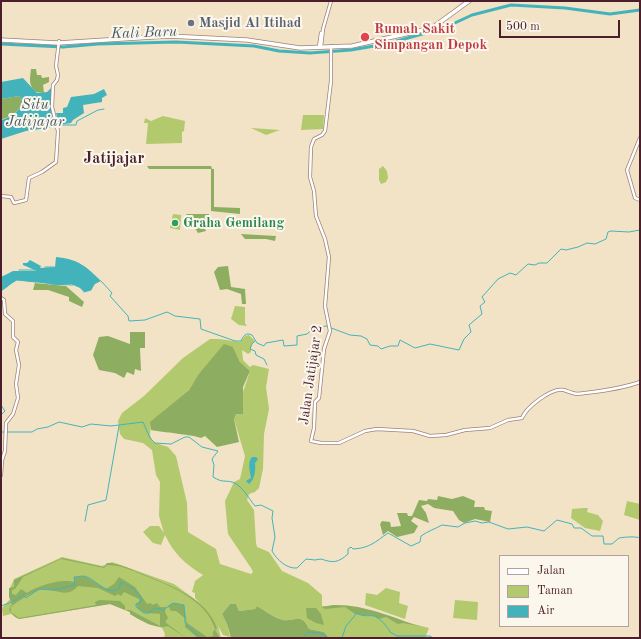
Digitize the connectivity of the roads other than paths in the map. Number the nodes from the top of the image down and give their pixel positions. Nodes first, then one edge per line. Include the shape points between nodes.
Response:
1 (331, 1) edge
2 (467, 1) edge
3 (1, 39) edge
4 (58, 43) junction
5 (320, 47) junction
6 (331, 47) junction
7 (640, 138) edge
8 (1, 196) edge
9 (640, 200) edge
10 (2, 298) edge
11 (640, 382) edge
12 (1, 475) edge

1 - 5 street
2 - 6 highway via 438,23 428,27 368,42
3 - 4 highway
4 - 5 highway via 166,34 254,39 300,47
4 - 8 street via 58,75 53,85 52,107 57,127 56,162 29,178 26,200 14,203 11,196
5 - 6 highway
6 - 11 street, Jalan Jatijajar 2 via 331,81 324,131 312,141 310,173 316,216 329,254 326,306 329,328 323,352 319,398 315,402 311,440 336,443 377,429 440,436 465,430 487,429 508,420 522,418 538,399 561,390 571,394 585,393
7 - 9 street via 627,170 635,198
10 - 12 street via 5,314 13,321 13,337 18,342 16,350 19,365 16,384 18,398 13,414 6,423

